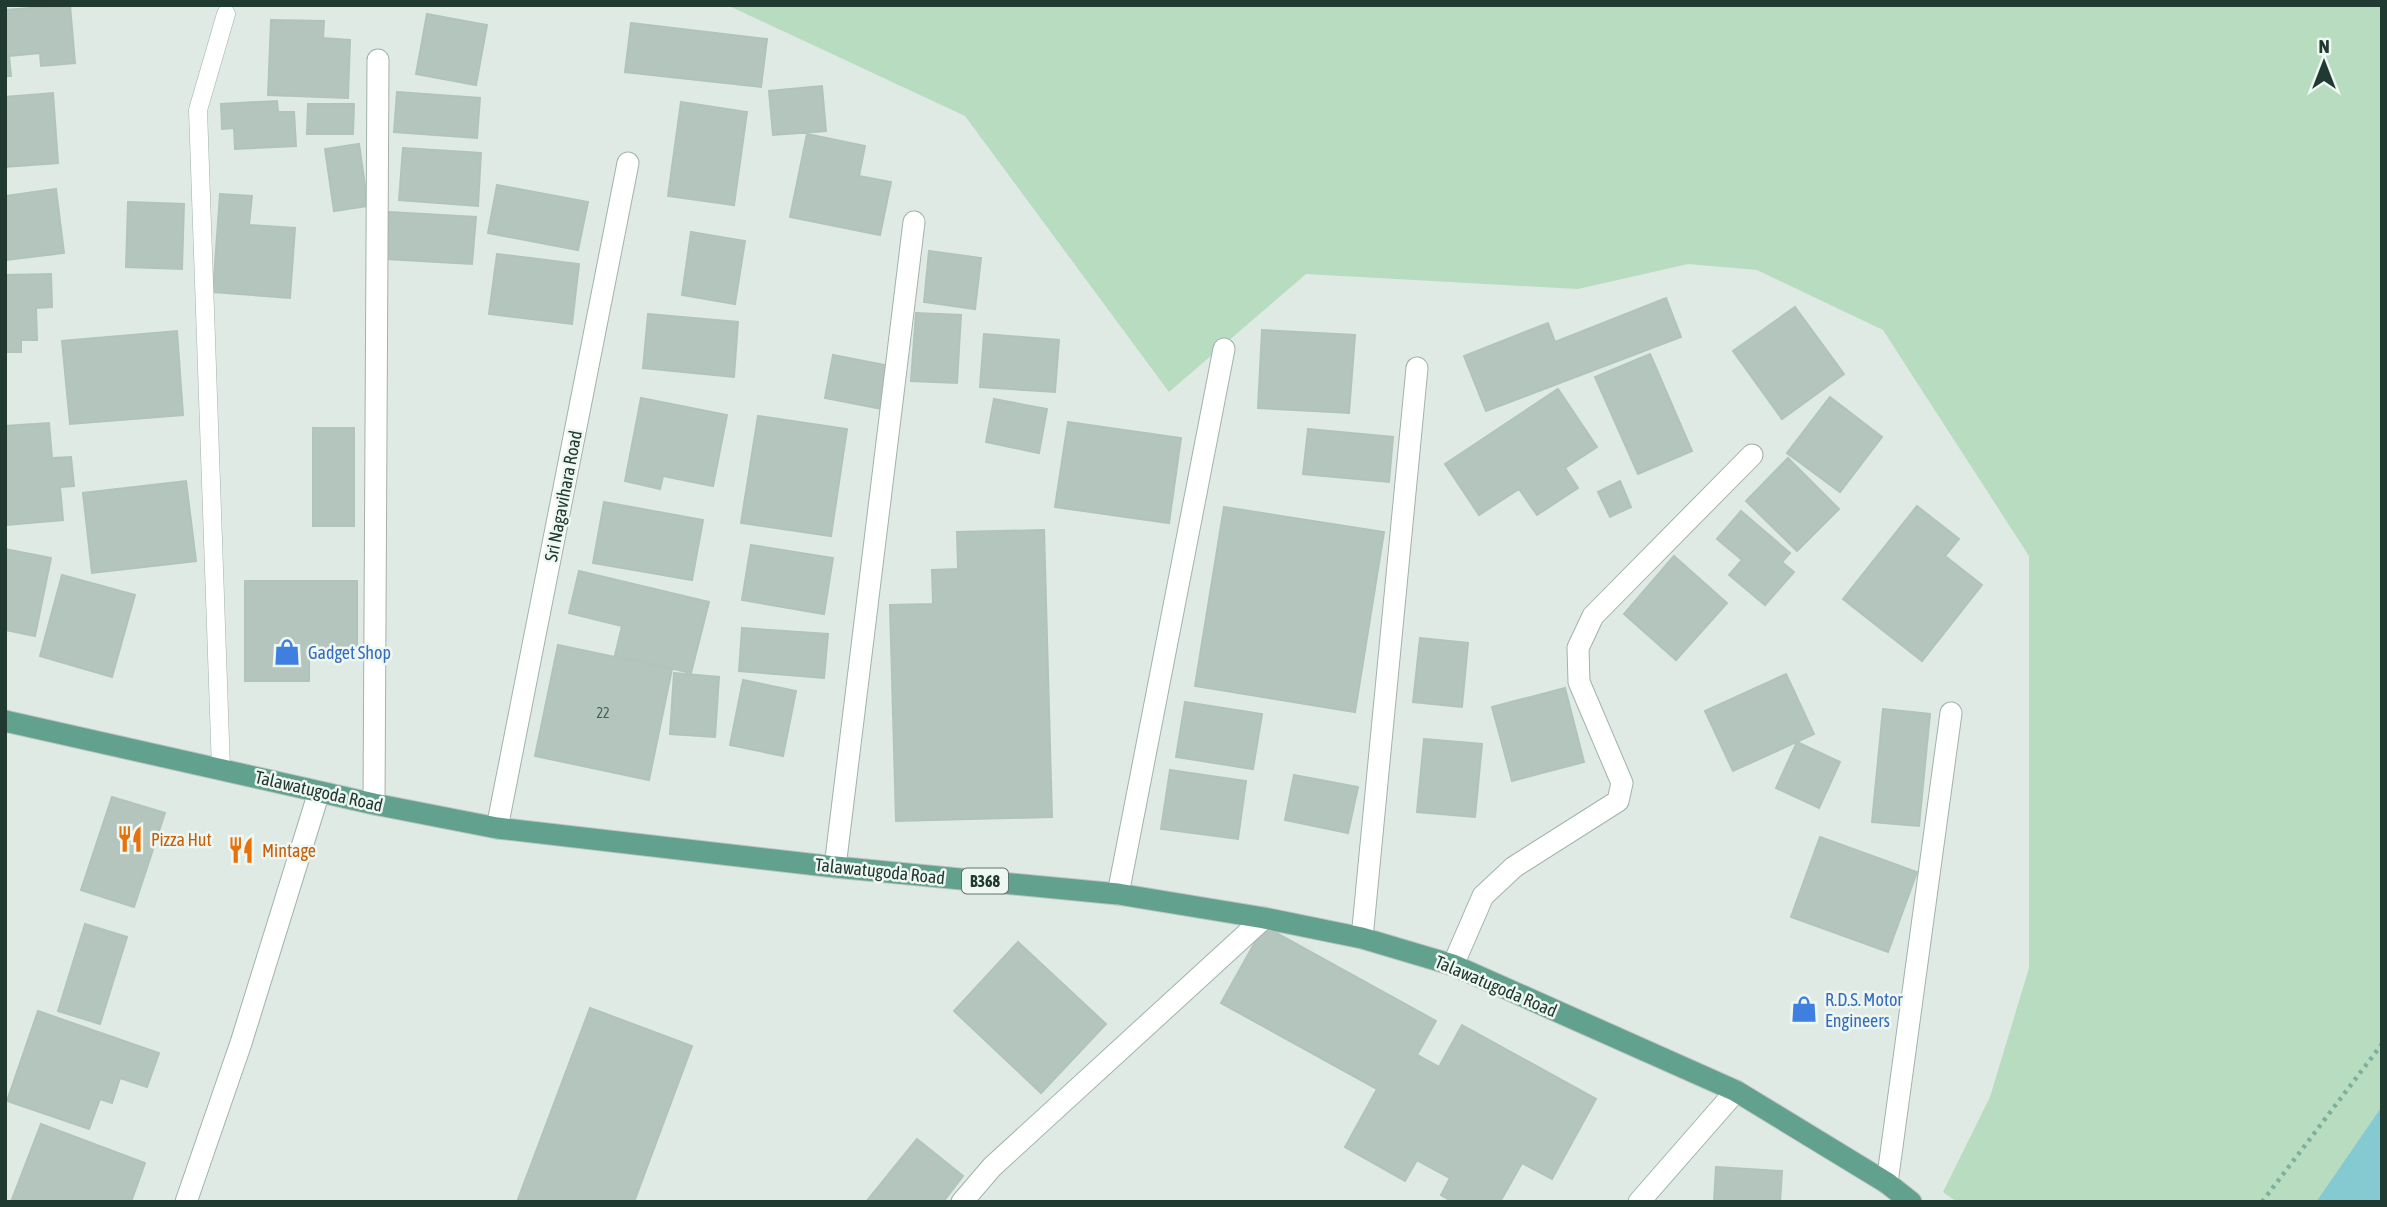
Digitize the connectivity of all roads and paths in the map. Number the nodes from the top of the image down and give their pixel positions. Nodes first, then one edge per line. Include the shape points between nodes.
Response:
1 (226, 13) dead end
2 (378, 60) dead end
3 (628, 163) dead end
4 (914, 222) dead end
5 (1224, 349) dead end
6 (1417, 368) dead end
7 (1752, 455) dead end
8 (1951, 713) dead end
9 (5, 721) edge
10 (221, 769) junction
11 (319, 792) junction
12 (374, 804) junction
13 (497, 828) junction
14 (835, 867) junction
15 (1118, 894) junction
16 (1264, 918) junction
17 (1362, 938) junction
18 (1453, 965) junction
19 (2382, 1044) edge
20 (1736, 1091) junction
21 (1887, 1183) junction
22 (186, 1202) edge
23 (962, 1202) edge
24 (1639, 1202) edge
25 (1911, 1202) edge
26 (2262, 1202) edge

1 - 10 lane via 198,110
2 - 12 street
3 - 13 street, Sri Nagavihara Road
4 - 14 street
5 - 15 street
6 - 17 street
7 - 18 street via 1593,616 1578,648 1579,682 1622,783 1618,802 1514,867 1482,895
8 - 21 street
9 - 10 main road, Talawatugoda Road / B368
10 - 11 main road, Talawatugoda Road / B368
11 - 12 main road, Talawatugoda Road / B368
11 - 22 street
12 - 13 main road, Talawatugoda Road / B368
13 - 14 main road, Talawatugoda Road / B368
14 - 15 main road, Talawatugoda Road / B368
15 - 16 main road, Talawatugoda Road / B368
16 - 17 main road, Talawatugoda Road / B368
16 - 23 street via 992,1167
17 - 18 main road, Talawatugoda Road / B368
18 - 20 main road, Talawatugoda Road / B368
19 - 26 path
20 - 21 main road, Talawatugoda Road / B368
20 - 24 street
21 - 25 main road, Talawatugoda Road / B368

